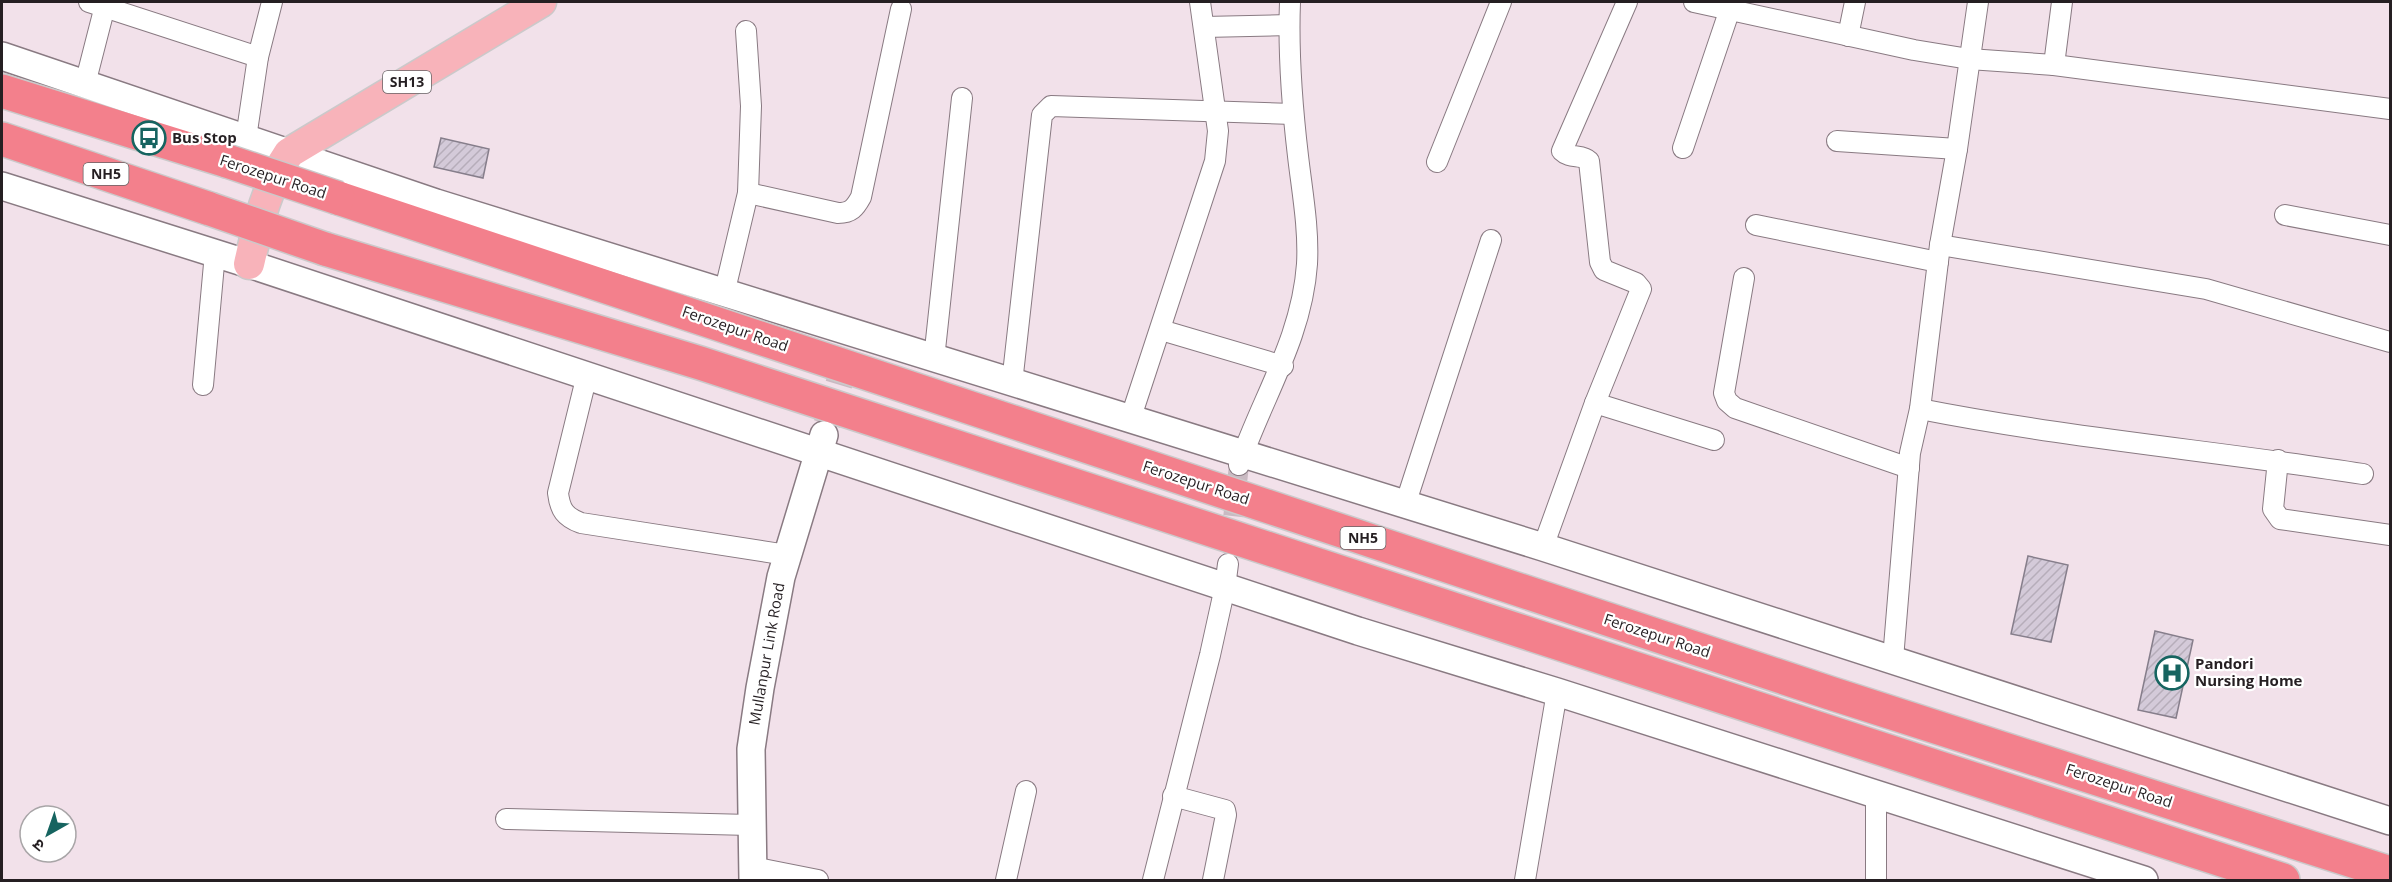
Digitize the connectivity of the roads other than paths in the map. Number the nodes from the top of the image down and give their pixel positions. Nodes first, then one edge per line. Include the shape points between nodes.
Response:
1 (272, 2) edge
2 (541, 2) edge
3 (1200, 2) edge
4 (1290, 2) edge
5 (1501, 2) edge
6 (1627, 2) edge
7 (1694, 2) edge
8 (1855, 2) edge
9 (1978, 2) edge
10 (2062, 2) edge
11 (99, 3) edge
12 (1758, 8) edge
13 (901, 9) dead end
14 (1730, 9) junction
15 (1289, 25) junction
16 (1204, 27) junction
17 (746, 31) dead end
18 (1848, 36) junction
19 (2, 56) edge
20 (258, 57) junction
21 (1969, 59) junction
22 (2054, 65) junction
23 (84, 84) junction
24 (2, 92) edge
25 (962, 98) dead end
26 (2391, 109) edge
27 (1215, 112) junction
28 (1293, 114) junction
29 (2, 140) edge
30 (1837, 141) dead end
31 (1683, 148) dead end
32 (1957, 149) junction
33 (237, 150) junction
34 (289, 153) junction
35 (1437, 162) dead end
36 (2, 186) edge
37 (748, 193) junction
38 (2285, 214) dead end
39 (1756, 225) dead end
40 (2391, 235) edge
41 (1491, 240) dead end
42 (215, 253) junction
43 (1939, 254) junction
44 (249, 264) junction
45 (1744, 278) dead end
46 (724, 294) junction
47 (1161, 330) junction
48 (2391, 342) edge
49 (934, 359) junction
50 (1283, 366) junction
51 (587, 375) junction
52 (1012, 383) junction
53 (203, 385) dead end
54 (1595, 403) junction
55 (1920, 409) junction
56 (1130, 420) junction
57 (1714, 440) dead end
58 (822, 443) junction
59 (1240, 460) junction
60 (2278, 460) junction
61 (1909, 468) junction
62 (2363, 474) dead end
63 (1405, 506) junction
64 (2391, 535) edge
65 (1543, 547) junction
66 (787, 555) junction
67 (1227, 575) junction
68 (1893, 659) junction
69 (1557, 692) junction
70 (1026, 791) dead end
71 (1876, 795) junction
72 (1173, 796) junction
73 (506, 819) dead end
74 (2391, 821) edge
75 (750, 825) junction
76 (2391, 873) edge
77 (752, 874) edge
78 (818, 880) edge
79 (1006, 880) edge
80 (1153, 880) edge
81 (1213, 880) edge
82 (1525, 880) edge
83 (1876, 880) edge
84 (2144, 880) edge
85 (2283, 880) edge

1 - 20 street
2 - 34 main road, SH13
3 - 16 street
4 - 15 street
5 - 35 street
6 - 54 street via 1562,151 1589,161 1604,270 1636,283 1641,289
7 - 14 street
8 - 18 street
9 - 21 street
10 - 22 street
11 - 20 street
11 - 23 street
12 - 14 street
12 - 18 street
13 - 37 street via 861,197 855,208 838,213
14 - 31 street
15 - 16 street
15 - 28 street
16 - 27 street
17 - 37 street via 751,106
18 - 21 street
19 - 23 main road
20 - 33 street
21 - 22 street
21 - 32 street
22 - 26 street
23 - 33 main road
24 - 33 highway, Ferozepur Road / NH5
25 - 49 street
27 - 28 street
27 - 47 street via 1215,161
27 - 52 street via 1052,106 1046,109
28 - 50 street via 1306,217 1307,264
29 - 85 highway, NH5, bridge via 325,249 721,370
30 - 32 street
32 - 43 street
33 - 34 main road
33 - 76 highway, Ferozepur Road / NH5, bridge via 338,198 1830,693
34 - 44 main road via 262,206
34 - 46 main road
36 - 42 main road
37 - 46 street
38 - 40 street
39 - 43 street
41 - 63 street
42 - 44 main road
42 - 53 street
43 - 48 street via 2206,289
43 - 55 street
44 - 51 main road
45 - 61 street via 1724,393 1727,401 1735,408
46 - 49 main road via 852,341
47 - 50 street
47 - 56 street
49 - 52 main road
50 - 59 street
51 - 58 main road
51 - 66 street via 558,493 560,507 568,518
52 - 56 main road
54 - 57 street
54 - 65 street
55 - 60 street via 2069,435
55 - 61 street
56 - 59 main road
58 - 66 main road, Mullanpur Link Road
58 - 67 main road
59 - 63 main road
60 - 62 street
60 - 64 street via 2273,509 2280,519
61 - 68 street
63 - 65 main road
65 - 68 main road
66 - 75 main road, Mullanpur Link Road via 751,749
67 - 69 main road via 1401,645
67 - 72 street
68 - 74 main road
69 - 71 main road
69 - 82 street
70 - 79 street
71 - 83 street
71 - 84 main road
72 - 80 street
72 - 81 street via 1225,810
73 - 75 street
75 - 77 main road, Mullanpur Link Road
77 - 78 street

